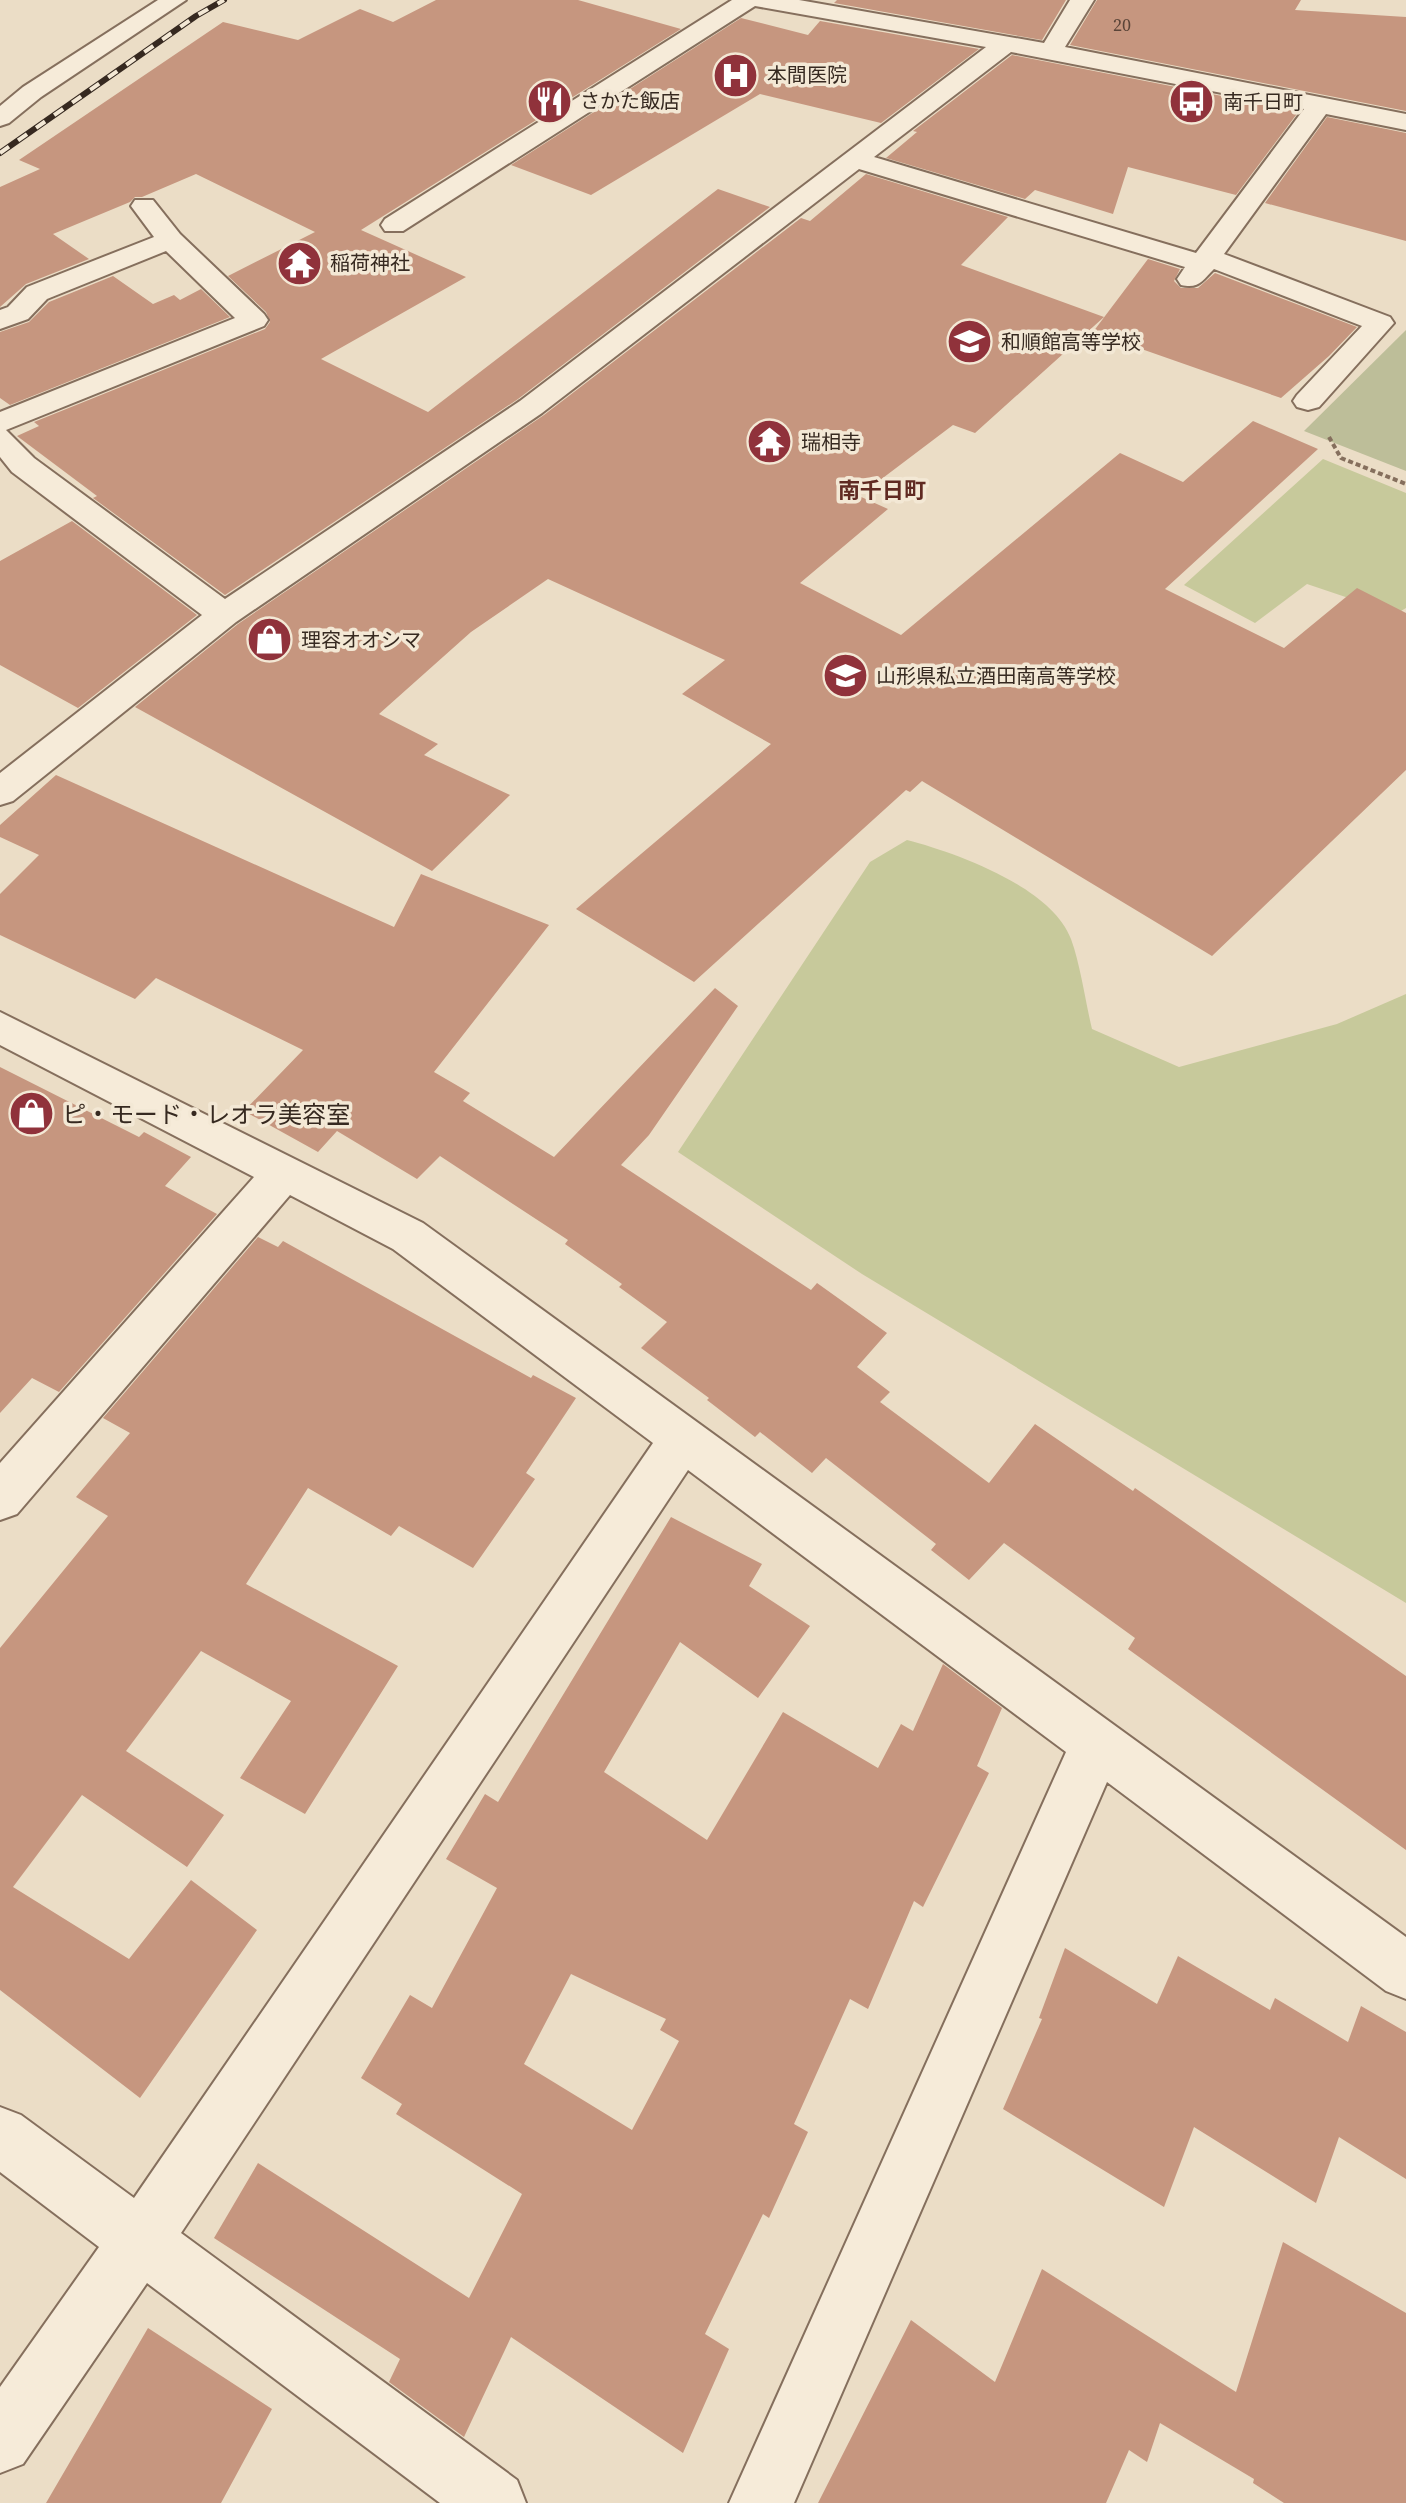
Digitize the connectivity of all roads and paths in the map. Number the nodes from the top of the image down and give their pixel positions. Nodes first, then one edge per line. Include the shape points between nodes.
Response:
1 (174, 0) edge
2 (748, 0) edge
3 (760, 0) edge
4 (1082, 0) edge
5 (1007, 43) junction
6 (1051, 51) junction
7 (0, 83) edge
8 (32, 92) junction
9 (1320, 105) junction
10 (0, 118) edge
11 (1406, 122) edge
12 (854, 159) junction
13 (144, 206) dead end
14 (394, 225) dead end
15 (170, 240) junction
16 (1201, 267) junction
17 (0, 320) edge
18 (1308, 401) joint
19 (0, 423) edge
20 (0, 438) edge
21 (12, 471) edge
22 (1406, 484) edge
23 (224, 615) junction
24 (0, 792) edge
25 (0, 1027) edge
26 (284, 1172) junction
27 (683, 1438) junction
28 (0, 1498) edge
29 (1097, 1743) junction
30 (1406, 1971) edge
31 (0, 2136) edge
32 (141, 2240) junction
33 (0, 2441) edge
34 (494, 2503) edge
35 (761, 2503) edge

1 - 8 street
2 - 14 street
3 - 5 street
4 - 6 street
5 - 6 street
5 - 12 street
6 - 9 street
7 - 8 street
8 - 10 street
9 - 11 street
9 - 16 street
12 - 16 street
12 - 23 street via 531,407
13 - 15 street
15 - 17 street via 37,293 18,313
15 - 19 street via 254,320
16 - 18 street via 1380,323
18 - 22 path via 1341,458
20 - 21 street
21 - 23 street
23 - 24 street
25 - 26 street
26 - 27 street via 408,1236
26 - 28 street
27 - 29 street
27 - 32 street
29 - 30 street
29 - 35 street
31 - 32 street
32 - 33 street
32 - 34 street

